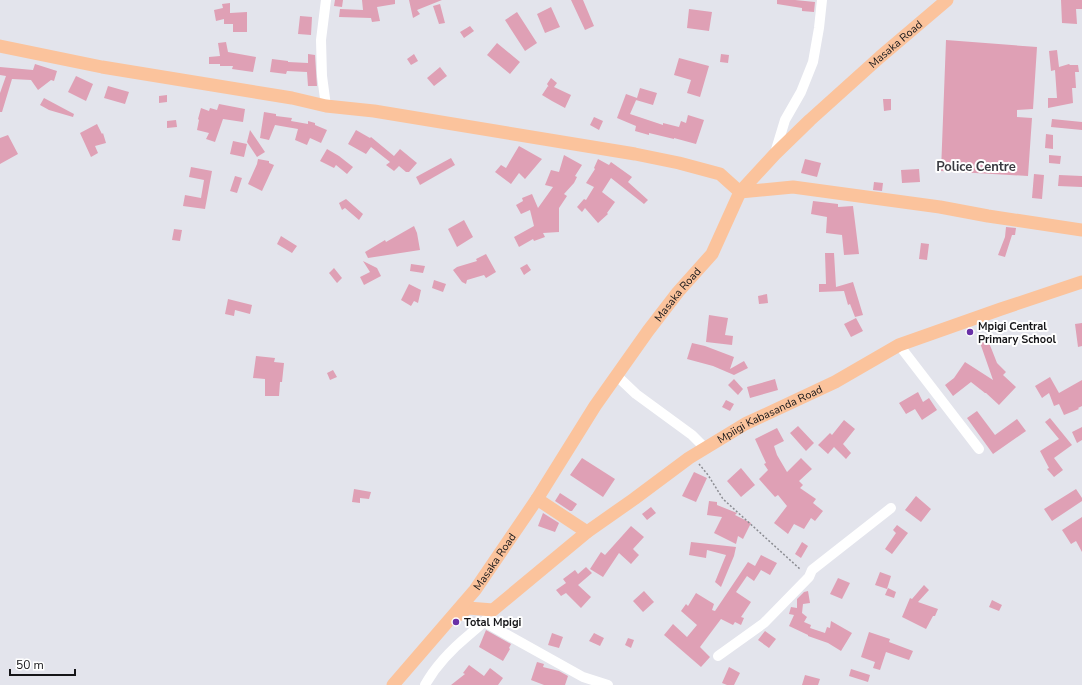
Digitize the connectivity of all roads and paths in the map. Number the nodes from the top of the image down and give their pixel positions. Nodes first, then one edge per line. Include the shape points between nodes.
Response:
1 (326, 0) edge
2 (822, 0) edge
3 (947, 0) edge
4 (0, 46) edge
5 (326, 106) junction
6 (775, 154) junction
7 (740, 192) junction
8 (1082, 230) edge
9 (1082, 282) edge
10 (899, 345) junction
11 (617, 376) junction
12 (705, 448) junction
13 (979, 449) dead end
14 (689, 458) junction
15 (538, 499) junction
16 (891, 508) dead end
17 (587, 532) junction
18 (809, 577) junction
19 (493, 610) junction
20 (484, 622) junction
21 (447, 625) junction
22 (718, 656) dead end
23 (393, 685) edge
24 (425, 685) edge
25 (608, 685) edge

1 - 5 street via 321,40
2 - 6 street via 813,62 801,92 785,120
3 - 6 main road, Masaka Road via 874,62
4 - 5 main road via 102,67 292,98
5 - 7 main road via 374,111 642,155 720,174
6 - 7 main road, Masaka Road
7 - 8 main road via 793,187
7 - 11 main road, Masaka Road via 712,254 678,292
9 - 10 main road, Mpiigi Kabasanda Road
10 - 12 main road, Mpiigi Kabasanda Road via 835,382 745,424
10 - 13 street
11 - 12 street
11 - 15 main road, Masaka Road via 595,406
12 - 14 main road, Mpiigi Kabasanda Road
14 - 17 main road, Mpiigi Kabasanda Road
14 - 18 path via 701,465 723,499
15 - 17 main road
15 - 21 main road, Masaka Road via 475,590
16 - 18 street via 812,570
17 - 19 main road, Mpiigi Kabasanda Road
18 - 22 street via 764,623
19 - 20 street
19 - 21 main road via 468,608
20 - 24 street via 445,657
20 - 25 street via 583,677
21 - 23 main road

